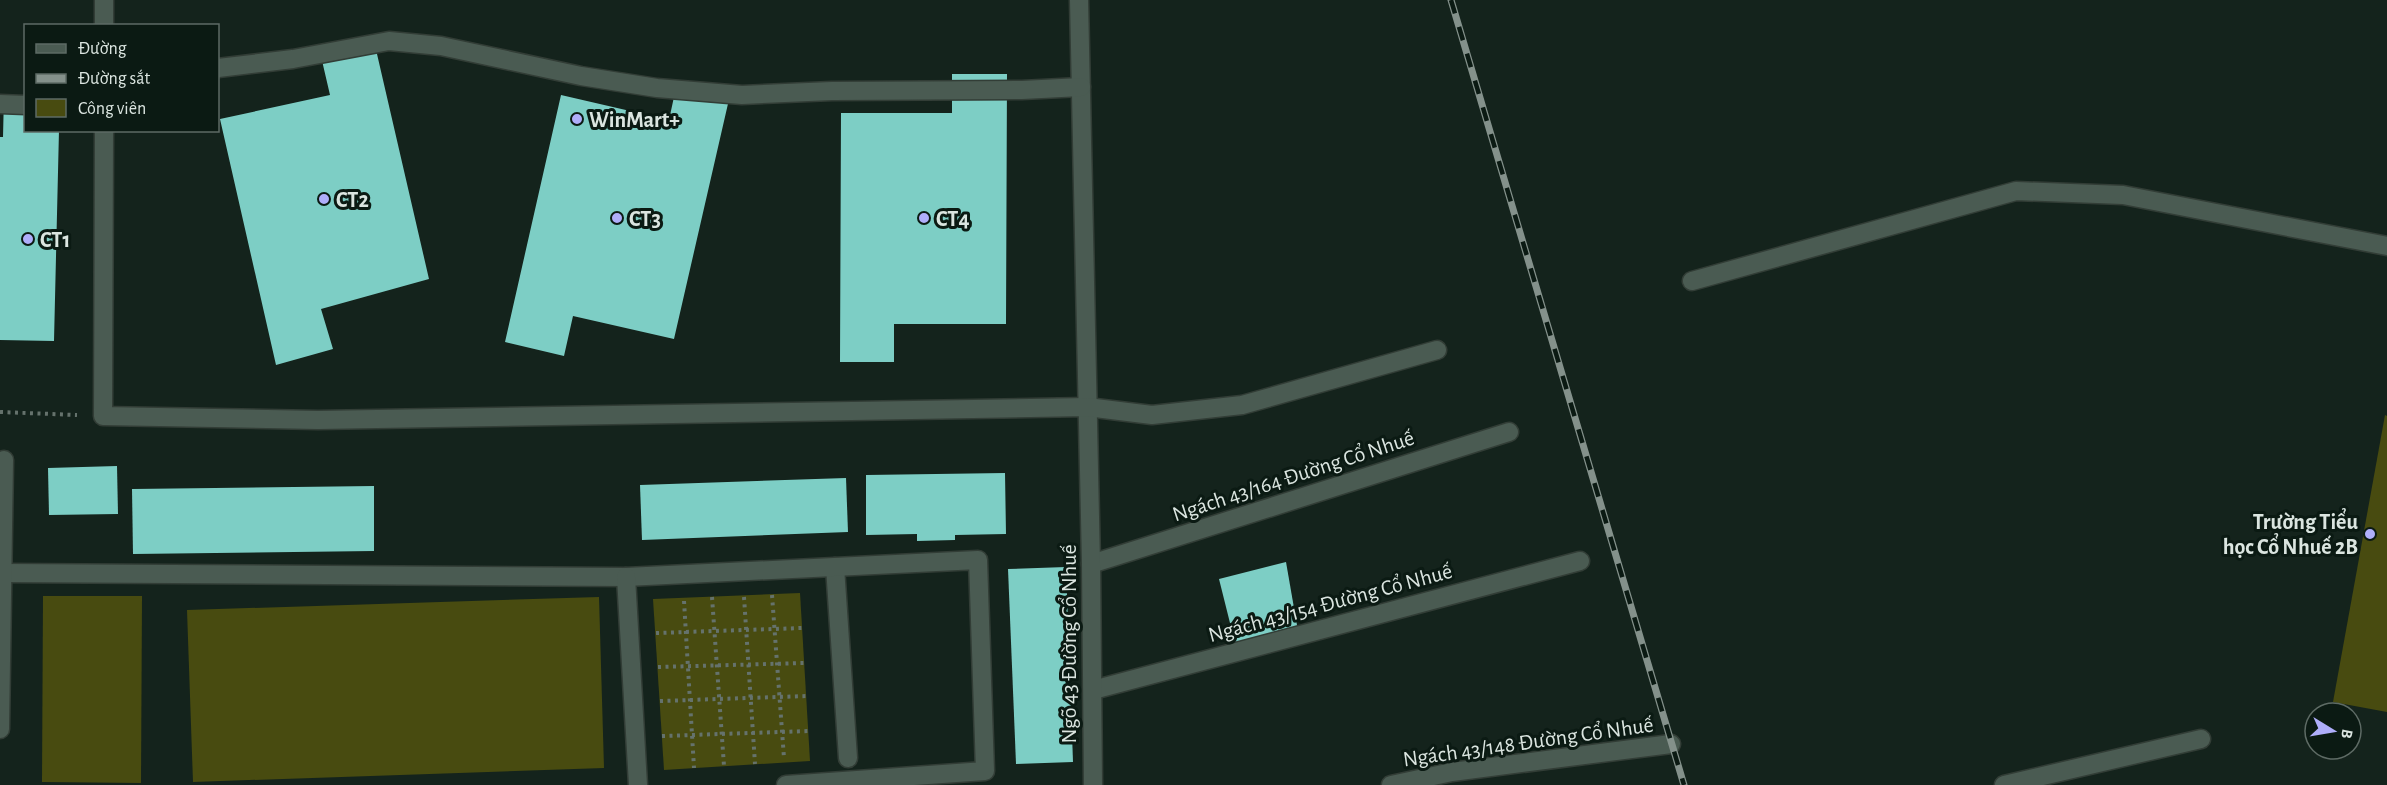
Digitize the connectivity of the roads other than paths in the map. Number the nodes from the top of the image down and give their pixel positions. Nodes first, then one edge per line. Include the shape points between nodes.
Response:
1 (104, 0) edge
2 (1079, 0) edge
3 (104, 24) edge
4 (219, 68) edge
5 (1081, 87) junction
6 (0, 104) edge
7 (24, 105) edge
8 (104, 132) edge
9 (2387, 246) edge
10 (1692, 281) dead end
11 (1437, 350) dead end
12 (1087, 407) junction
13 (1509, 432) dead end
14 (4, 460) dead end
15 (1580, 561) dead end
16 (1091, 564) junction
17 (835, 567) junction
18 (3, 573) junction
19 (626, 577) junction
20 (1093, 690) junction
21 (0, 729) edge
22 (2201, 740) dead end
23 (1671, 744) dead end
24 (848, 758) dead end
25 (638, 785) edge
26 (786, 785) edge
27 (1093, 785) edge
28 (1391, 785) edge
29 (2004, 785) edge

1 - 3 street
2 - 5 street, Ngõ 43 Đường Cổ Nhuế
4 - 5 street via 389,41 441,46 646,86 742,95
5 - 12 street, Ngõ 43 Đường Cổ Nhuế
6 - 7 street
8 - 12 street via 104,416 318,420
9 - 10 street via 2123,195 2016,192
11 - 12 street via 1242,405 1152,415
12 - 16 street, Ngõ 43 Đường Cổ Nhuế
13 - 16 street, Ngách 43/164 Đường Cổ Nhuế
14 - 18 street
15 - 20 street, Ngách 43/154 Đường Cổ Nhuế
16 - 20 street, Ngõ 43 Đường Cổ Nhuế
17 - 19 street
17 - 24 street
17 - 26 street via 978,560 985,771
18 - 19 street
18 - 21 street
19 - 25 street
20 - 27 street, Ngõ 43 Đường Cổ Nhuế
22 - 29 street
23 - 28 street, Ngách 43/148 Đường Cổ Nhuế via 1452,772

